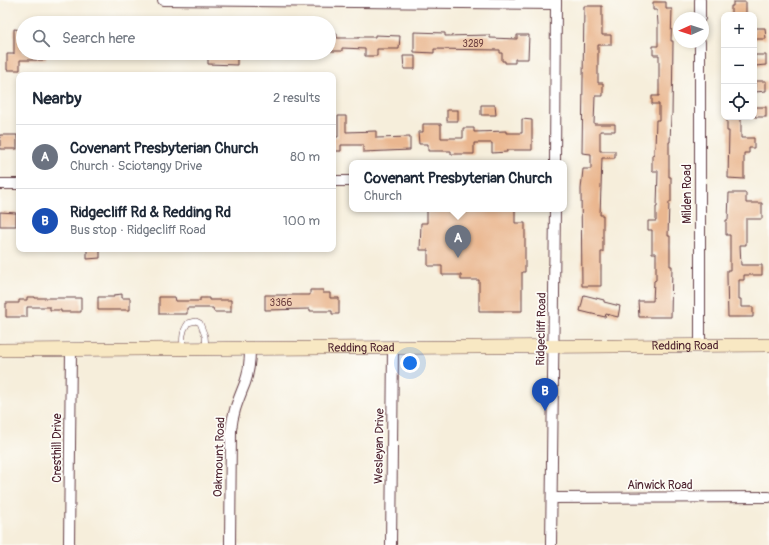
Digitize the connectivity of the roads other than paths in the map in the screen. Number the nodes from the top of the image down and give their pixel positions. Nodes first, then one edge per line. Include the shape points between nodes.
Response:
1 (163, 0) edge
2 (700, 0) edge
3 (556, 2) edge
4 (700, 12) edge
5 (700, 48) edge
6 (555, 160) edge
7 (336, 181) edge
8 (349, 181) edge
9 (0, 184) edge
10 (16, 184) edge
11 (555, 212) edge
12 (769, 345) edge
13 (700, 346) junction
14 (553, 347) junction
15 (392, 348) junction
16 (206, 349) junction
17 (250, 349) junction
18 (0, 350) edge
19 (71, 350) junction
20 (183, 350) junction
21 (769, 497) edge
22 (552, 498) junction
23 (69, 545) edge
24 (230, 545) edge
25 (390, 545) edge
26 (551, 545) edge

1 - 3 street
2 - 4 street
3 - 6 street
5 - 13 street, Milden Road
7 - 8 street
9 - 10 street
11 - 14 street, Ridgecliff Road
12 - 13 main road, Redding Road
13 - 14 main road, Redding Road
14 - 15 main road, Redding Road
14 - 22 street, Ridgecliff Road
15 - 17 main road, Redding Road
15 - 25 street, Wesleyan Drive
16 - 17 main road, Redding Road
16 - 20 main road, Redding Road
16 - 20 lane via 203,327 196,321 188,323 184,329
17 - 24 street, Oakmount Road via 245,382 232,418
18 - 19 main road, Redding Road
19 - 20 main road, Redding Road
19 - 23 street, Cresthill Drive
21 - 22 street, Ainwick Road
22 - 26 street, Ridgecliff Road

